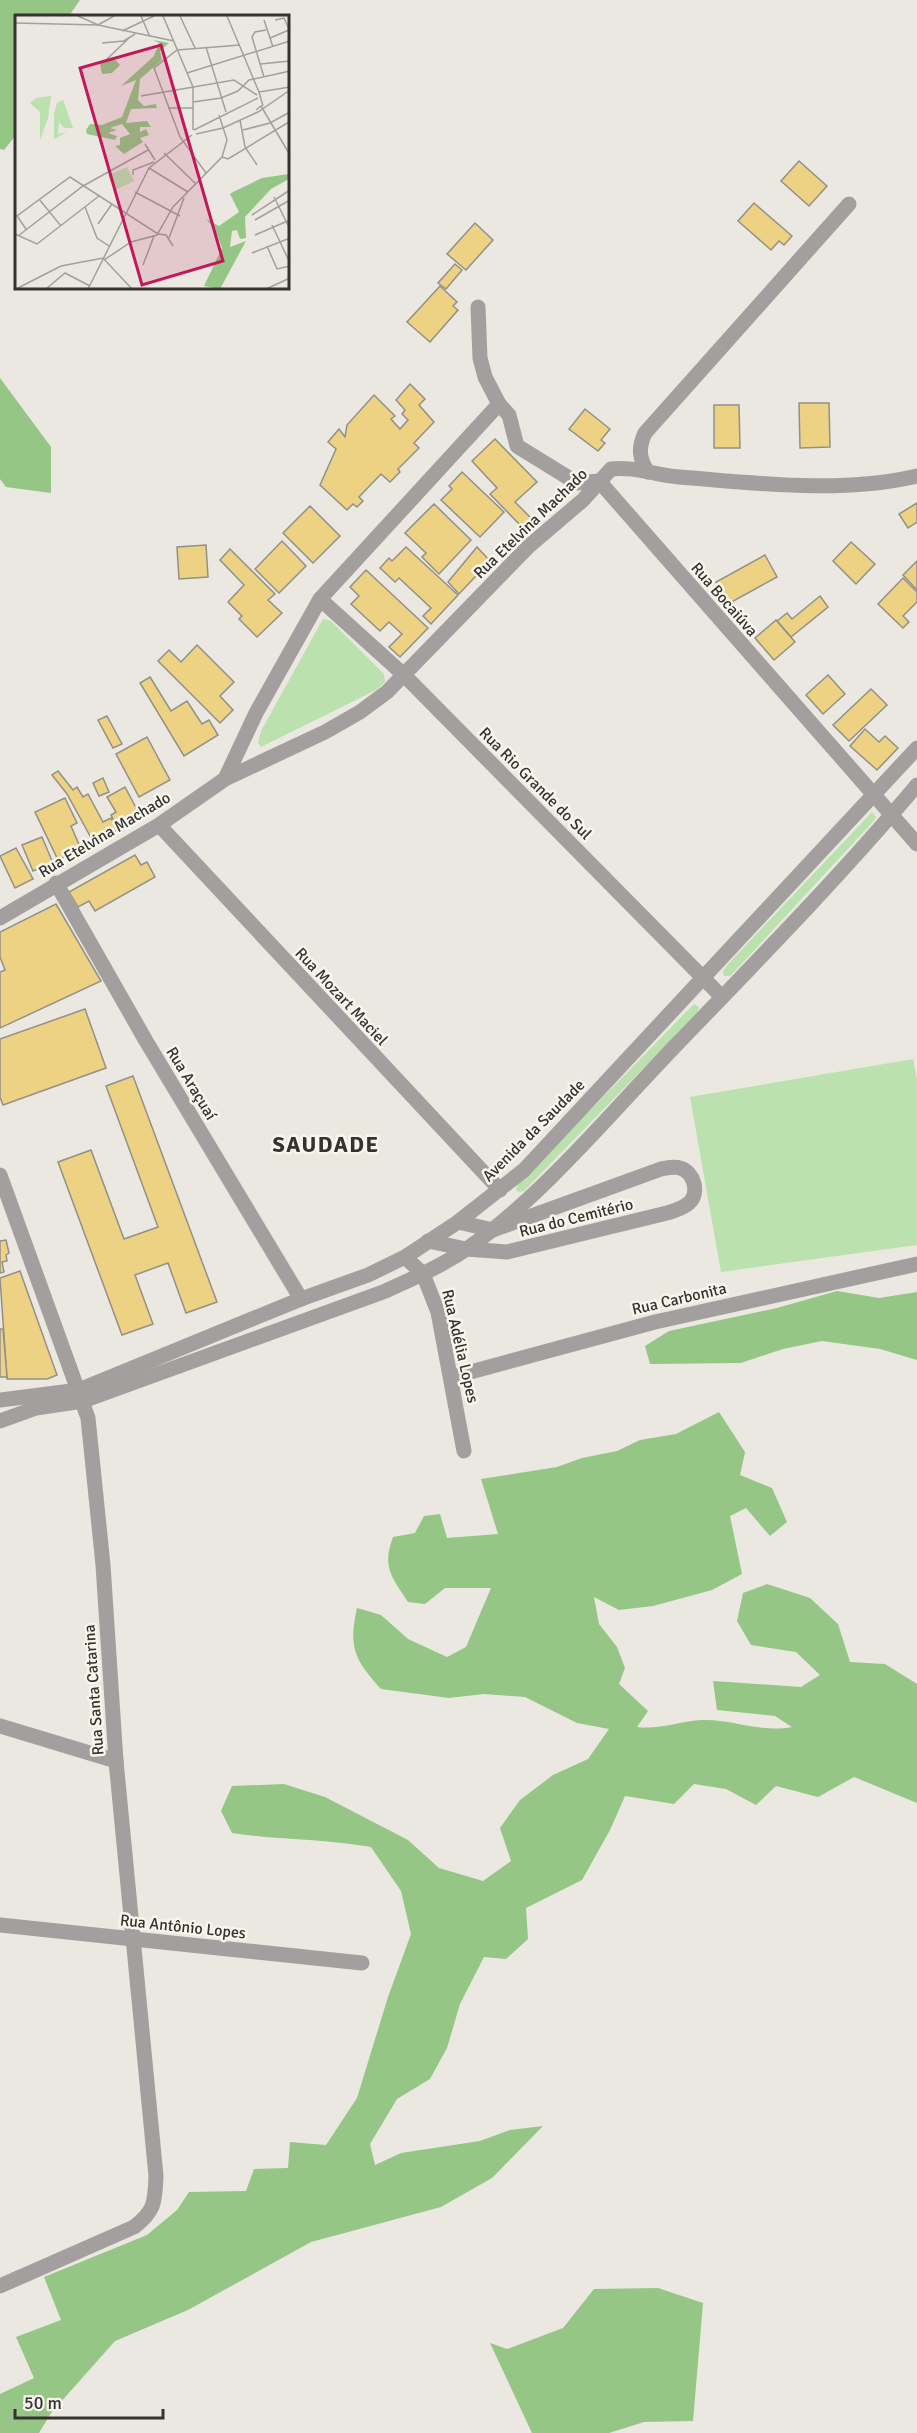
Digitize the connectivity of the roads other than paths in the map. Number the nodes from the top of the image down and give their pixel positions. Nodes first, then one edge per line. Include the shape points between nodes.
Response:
1 (849, 204) dead end
2 (478, 307) dead end
3 (499, 404) junction
4 (648, 472) junction
5 (917, 476) edge
6 (599, 482) junction
7 (320, 599) junction
8 (404, 675) junction
9 (917, 748) edge
10 (225, 779) junction
11 (917, 785) edge
12 (874, 796) junction
13 (891, 816) junction
14 (159, 825) junction
15 (917, 844) edge
16 (56, 883) junction
17 (0, 918) edge
18 (704, 978) junction
19 (722, 997) junction
20 (0, 1175) edge
21 (500, 1190) junction
22 (458, 1222) junction
23 (493, 1230) junction
24 (428, 1241) junction
25 (466, 1249) junction
26 (405, 1257) junction
27 (917, 1264) edge
28 (423, 1274) junction
29 (301, 1299) junction
30 (452, 1377) junction
31 (81, 1395) junction
32 (0, 1400) edge
33 (0, 1421) edge
34 (464, 1451) dead end
35 (0, 1726) edge
36 (116, 1761) junction
37 (0, 1925) edge
38 (132, 1939) junction
39 (362, 1963) dead end
40 (0, 2286) edge

1 - 4 street via 645,433 640,461
2 - 3 street via 480,358
3 - 6 street via 509,415 517,446 577,483
3 - 7 street, Rua Etelvina Machado
4 - 5 street, Rua Etelvina Machado via 796,486 862,484
4 - 6 street, Rua Etelvina Machado via 626,467 611,470
6 - 8 street, Rua Etelvina Machado via 529,546
6 - 12 street, Rua Bocaiúva
7 - 8 street, Rua Rio Grande do Sul
7 - 10 street, Rua Etelvina Machado
8 - 10 street, Rua Etelvina Machado via 360,712
8 - 18 street, Rua Rio Grande do Sul
9 - 12 street, Avenida da Saudade
10 - 14 street, Rua Etelvina Machado
11 - 13 street, Avenida da Saudade
12 - 13 street, Rua Bocaiúva
12 - 18 street, Avenida da Saudade
13 - 15 street, Rua Bocaiúva
13 - 19 street, Avenida da Saudade
14 - 16 street, Rua Etelvina Machado
14 - 21 street, Rua Mozart Maciel
16 - 17 street, Rua Etelvina Machado
16 - 29 street, Rua Araçuaí
18 - 19 street, Rua Rio Grande do Sul
18 - 21 street, Avenida da Saudade via 524,1170
19 - 23 street, Avenida da Saudade
20 - 31 street, Rua Santa Catarina
21 - 22 street, Avenida da Saudade
22 - 23 street
22 - 24 street, Avenida da Saudade
23 - 25 street, Avenida da Saudade
23 - 25 street, Rua do Cemitério via 661,1168 681,1168 690,1174 695,1185 689,1203 667,1213 507,1252
24 - 25 street, Rua do Cemitério
24 - 26 street, Avenida da Saudade
25 - 28 street, Avenida da Saudade
26 - 28 street, Rua Adélia Lopes
26 - 29 street, Avenida da Saudade
27 - 30 street, Rua Carbonita via 655,1322
28 - 30 street, Rua Adélia Lopes via 438,1312
28 - 31 street, Avenida da Saudade via 383,1292
29 - 31 street, Avenida da Saudade
30 - 34 street, Rua Adélia Lopes
31 - 32 street, Avenida da Saudade
31 - 33 street, Avenida da Saudade
31 - 36 street, Rua Santa Catarina via 88,1418 103,1565
35 - 36 street
36 - 38 street, Rua Santa Catarina
37 - 38 street, Rua Antônio Lopes
38 - 39 street, Rua Antônio Lopes
38 - 40 street, Rua Santa Catarina via 156,2176 150,2216 135,2227

